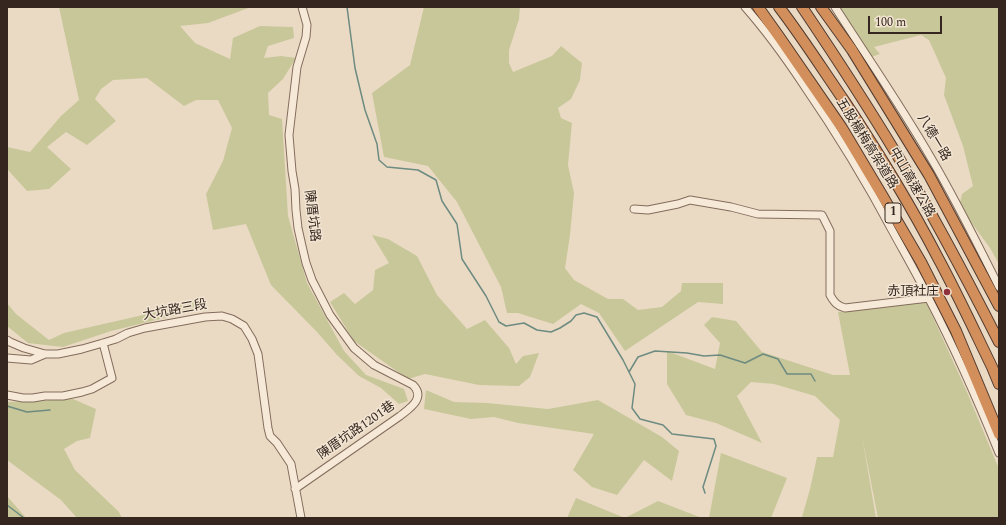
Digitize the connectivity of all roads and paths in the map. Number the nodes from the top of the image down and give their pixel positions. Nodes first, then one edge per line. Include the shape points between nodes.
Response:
1 (302, 7) edge
2 (745, 7) edge
3 (758, 7) edge
4 (779, 7) edge
5 (802, 7) edge
6 (821, 7) edge
7 (835, 7) edge
8 (634, 208) dead end
9 (999, 287) edge
10 (929, 298) junction
11 (999, 306) edge
12 (7, 340) edge
13 (999, 342) edge
14 (103, 343) junction
15 (45, 354) junction
16 (7, 358) edge
17 (999, 384) edge
18 (413, 385) joint
19 (7, 395) edge
20 (999, 434) edge
21 (999, 453) edge
22 (295, 489) junction
23 (301, 518) edge

1 - 18 street, 陳厝坑路 via 307,25 306,37 296,73 289,135 298,228 306,263 330,315 354,348 374,365
2 - 10 street via 782,52 852,158
3 - 20 highway, 五股楊梅高架道路 / 1 via 842,128 902,228 956,331
4 - 17 highway, 中山高速公路 / 1 via 822,67 907,201 938,257
5 - 13 highway, 中山高速公路 via 856,88 930,211
6 - 11 highway via 852,50 929,175
7 - 9 street, 八德一路 via 931,157
8 - 10 street via 648,210 690,200 758,214 822,215 830,231 830,295 839,306 845,308
10 - 21 street via 973,390
12 - 15 street, 大坑路三段
14 - 15 street, 大坑路三段 via 58,354
14 - 19 street via 112,378 92,389 63,396 23,398
14 - 22 street, 大坑路三段 via 145,328 205,317 222,316 244,326 258,354 270,436 291,464
15 - 16 street via 31,360
18 - 22 street, 陳厝坑路1201巷 via 418,395 411,408
22 - 23 street, 大坑路三段

